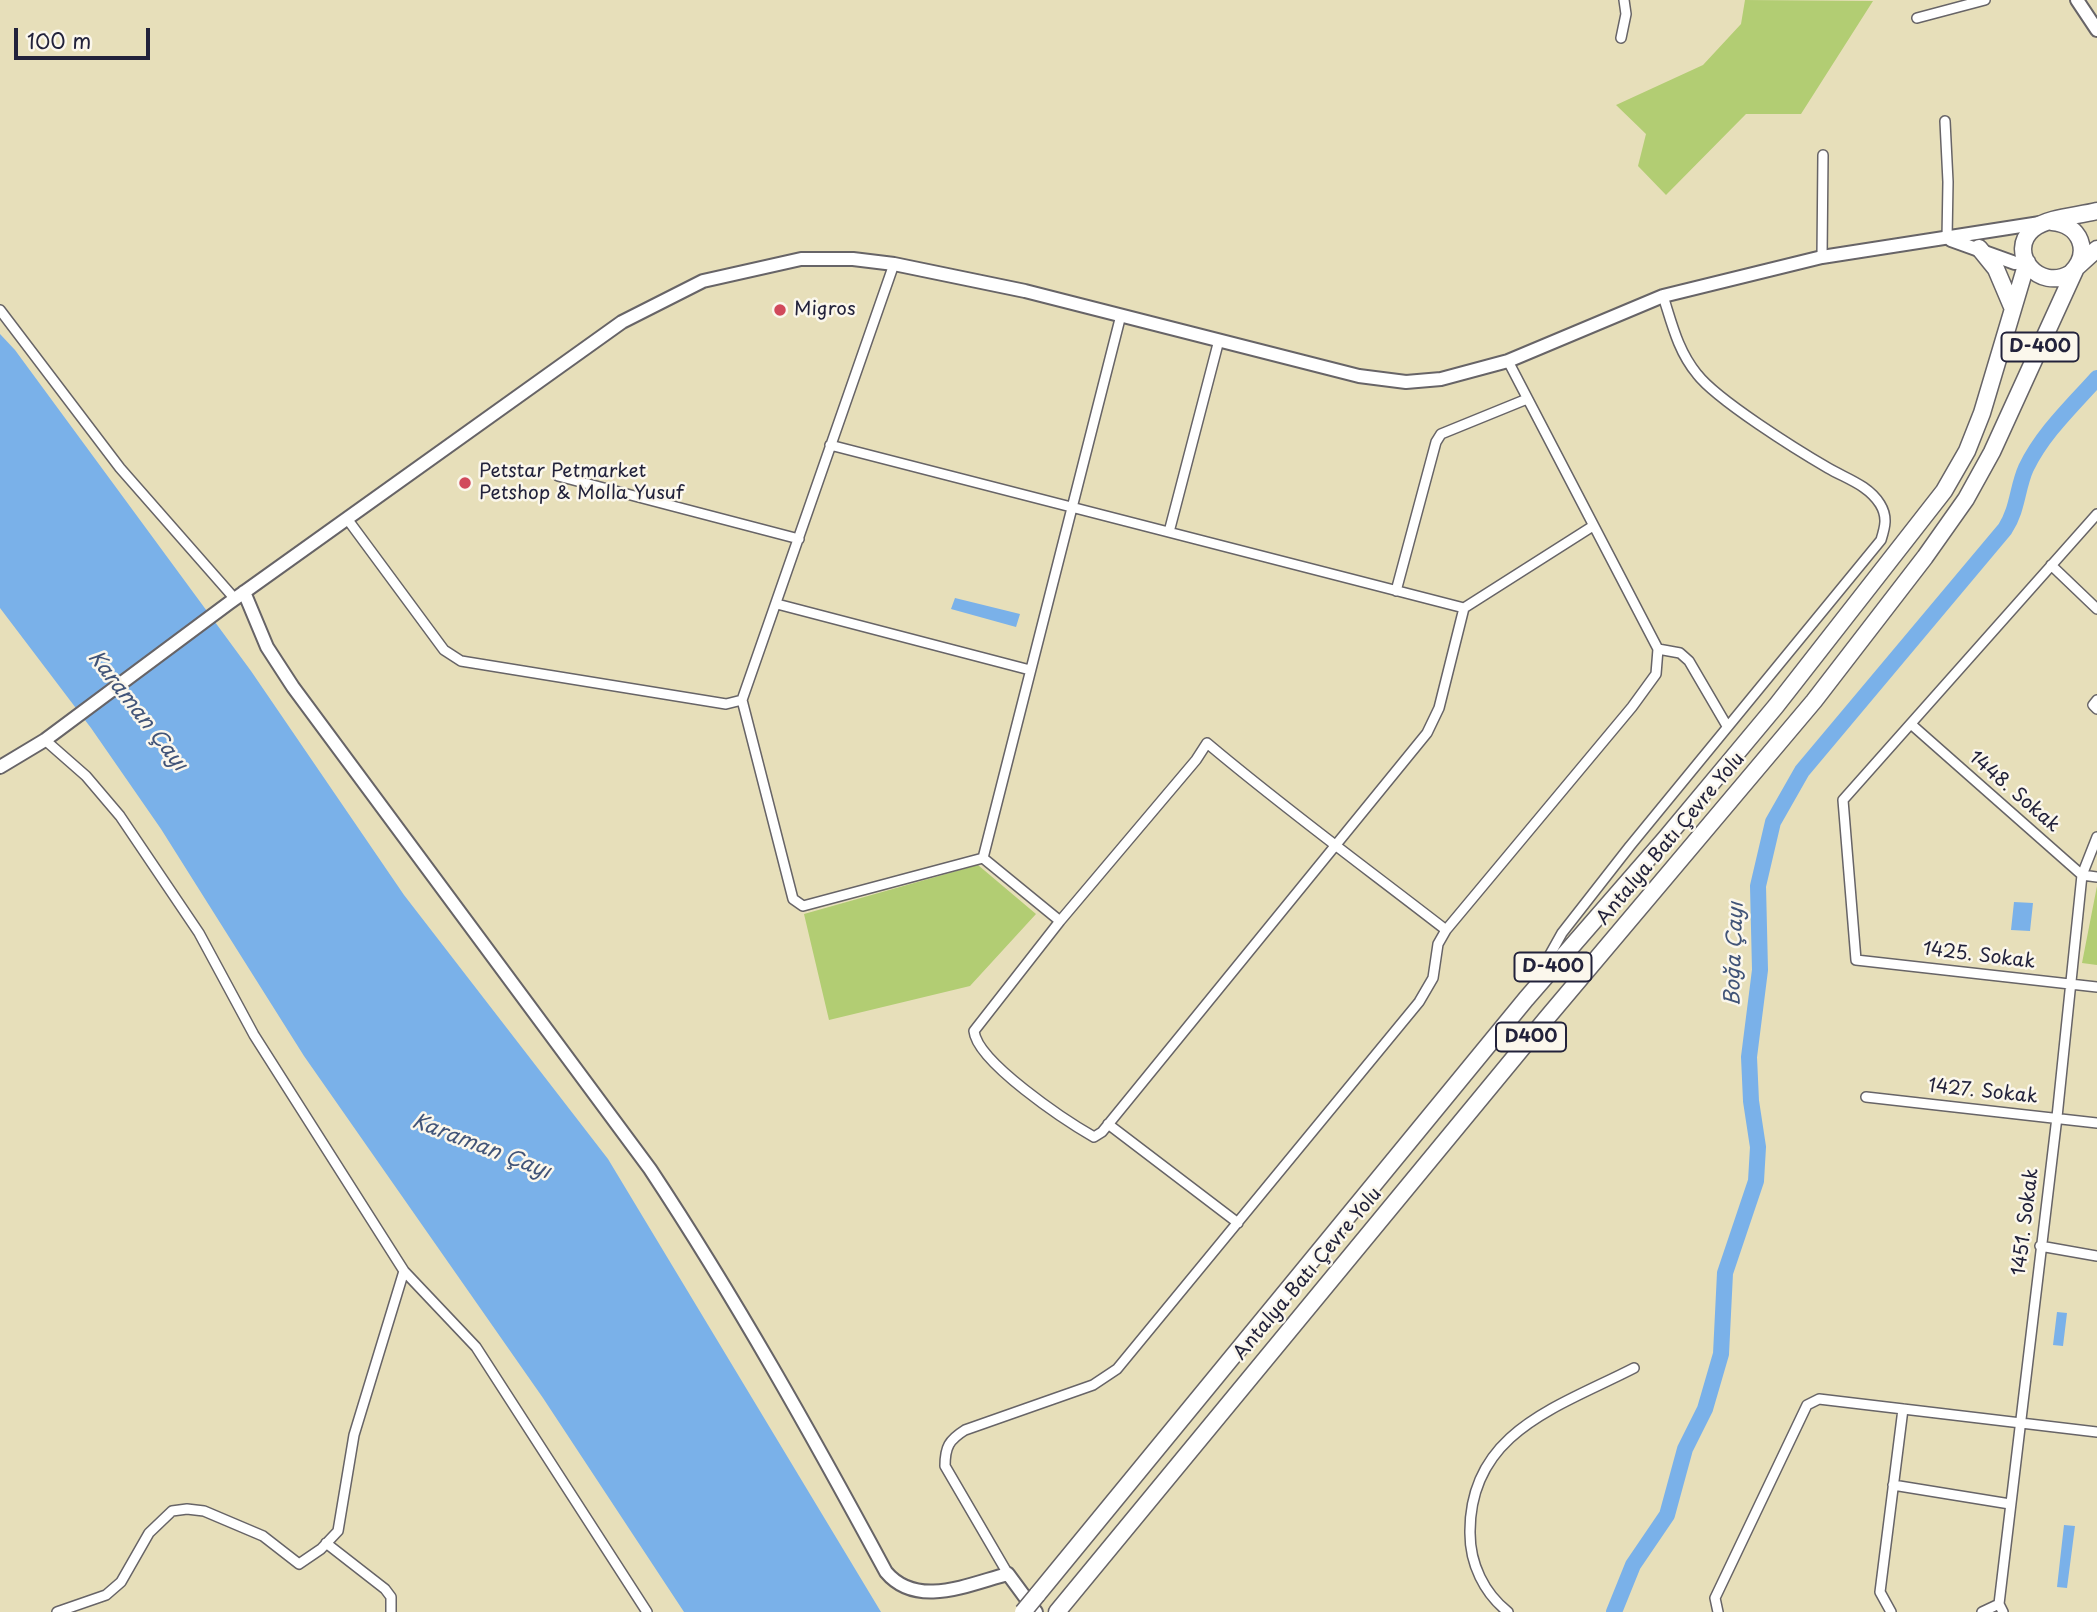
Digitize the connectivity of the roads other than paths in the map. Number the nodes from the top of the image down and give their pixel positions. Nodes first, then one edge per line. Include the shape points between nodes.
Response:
1 (1624, 0) edge
2 (1985, 0) edge
3 (2077, 0) edge
4 (1917, 18) dead end
5 (2097, 30) edge
6 (1621, 38) dead end
7 (1945, 121) dead end
8 (1824, 155) dead end
9 (2097, 211) edge
10 (2052, 222) junction
11 (1947, 239) junction
12 (1979, 248) junction
13 (2097, 249) edge
14 (1822, 257) junction
15 (2027, 262) junction
16 (894, 264) junction
17 (2076, 268) junction
18 (1663, 296) junction
19 (2013, 309) junction
20 (0, 310) edge
21 (1121, 315) junction
22 (1219, 340) junction
23 (1508, 361) junction
24 (1527, 399) junction
25 (830, 445) junction
26 (1992, 452) joint
27 (558, 476) dead end
28 (1072, 507) junction
29 (2097, 514) edge
30 (348, 520) junction
31 (1593, 526) junction
32 (1169, 532) junction
33 (799, 539) junction
34 (2050, 565) junction
35 (1396, 591) junction
36 (236, 598) junction
37 (777, 604) junction
38 (1464, 608) junction
39 (2097, 609) edge
40 (1658, 649) junction
41 (1030, 670) junction
42 (2097, 700) edge
43 (742, 701) junction
44 (2097, 709) edge
45 (1912, 725) junction
46 (1727, 726) junction
47 (46, 740) junction
48 (0, 767) edge
49 (2097, 837) edge
50 (1338, 846) junction
51 (984, 858) junction
52 (2082, 875) junction
53 (2097, 877) edge
54 (1060, 921) junction
55 (1446, 930) junction
56 (2071, 985) junction
57 (2097, 987) edge
58 (1525, 999) junction
59 (1866, 1097) dead end
60 (2057, 1117) junction
61 (2097, 1123) edge
62 (1108, 1124) junction
63 (1238, 1223) junction
64 (2040, 1246) junction
65 (2097, 1256) edge
66 (404, 1271) junction
67 (1634, 1368) dead end
68 (1903, 1409) junction
69 (2019, 1423) junction
70 (2097, 1432) edge
71 (1893, 1485) junction
72 (2010, 1504) junction
73 (326, 1543) junction
74 (1008, 1574) junction
75 (2001, 1608) edge
76 (57, 1612) edge
77 (391, 1612) edge
78 (647, 1612) edge
79 (1023, 1612) edge
80 (1036, 1612) edge
81 (1057, 1612) edge
82 (1508, 1612) edge
83 (1718, 1612) edge
84 (1891, 1612) edge
85 (1982, 1612) edge

1 - 6 street
2 - 4 street
3 - 5 main road
7 - 11 street
8 - 14 street
9 - 10 highway, D-400
10 - 11 main road
10 - 15 highway, D-400 via 2030,233 2024,246
10 - 17 highway via 2069,226 2077,234 2082,253
11 - 12 main road
11 - 14 main road
12 - 15 main road via 2015,263
12 - 19 highway via 1996,269
13 - 17 highway, Antalya Batı Çevre Yolu / D-400
14 - 18 main road
15 - 17 highway via 2040,276 2053,279
15 - 19 highway, D-400
16 - 21 main road
16 - 25 street
16 - 30 main road via 801,259 703,281 666,298 622,322
17 - 26 highway, Antalya Batı Çevre Yolu / D-400
18 - 23 main road
18 - 46 street via 1679,348 1698,376 1827,468 1863,486 1880,503 1885,516 1881,540
19 - 58 highway, D-400 via 1982,413 1944,491 1759,726
20 - 36 street via 120,468
21 - 22 main road
21 - 28 street
22 - 23 main road via 1359,376 1406,382 1441,379
22 - 32 street
23 - 24 street
24 - 31 street
24 - 35 street via 1441,434
25 - 28 street
25 - 33 street
26 - 81 highway, Antalya Batı Çevre Yolu / D400 via 1945,528 1814,701
27 - 33 street
28 - 32 street
28 - 41 street
29 - 34 street
30 - 36 main road
30 - 43 street via 444,650 461,661 726,704
31 - 38 street
31 - 40 street
32 - 35 street
33 - 37 street
34 - 39 street
34 - 45 street
35 - 38 street
36 - 47 main road
36 - 74 main road via 293,687 663,1187 822,1454 886,1572 897,1585 917,1592 937,1592
37 - 41 street
37 - 43 street
38 - 50 street via 1439,708 1427,733
40 - 46 street via 1679,653 1689,661
40 - 55 street via 1658,666 1650,684
41 - 51 street
42 - 44 street via 2093,705
43 - 51 street via 793,899 803,906
45 - 52 street, 1448. Sokak
45 - 56 street, 1425. Sokak via 1843,800 1856,960
46 - 58 street via 1562,933
47 - 48 main road
47 - 66 street via 86,776 135,837 199,933 316,1137
49 - 52 street, 1451. Sokak
50 - 54 street via 1207,743
50 - 55 street
50 - 62 street
51 - 54 street
52 - 53 street
52 - 56 street, 1451. Sokak
54 - 62 street via 974,1031 975,1042 999,1067 1075,1126 1094,1137
55 - 63 street via 1438,944 1433,978 1419,1002
56 - 57 street, 1425. Sokak
56 - 60 street, 1451. Sokak
58 - 79 highway, D-400, bridge
59 - 60 street, 1427. Sokak
60 - 61 street, 1427. Sokak
60 - 64 street, 1451. Sokak
62 - 63 street
63 - 74 street via 1117,1369 1093,1385 965,1430 950,1440 945,1466
64 - 65 street
64 - 69 street, 1451. Sokak
66 - 73 street via 354,1435 338,1531
66 - 78 street via 476,1347
67 - 82 street via 1507,1438 1480,1473 1472,1496 1470,1543 1475,1568
68 - 69 street
68 - 71 street
68 - 83 street via 1819,1399 1807,1405 1715,1598
69 - 70 street
69 - 72 street, 1451. Sokak
71 - 72 street
71 - 84 street via 1880,1592
72 - 75 street, 1451. Sokak
73 - 76 street via 299,1564 263,1536 204,1511 172,1511 149,1533 121,1582 106,1595
73 - 77 street via 385,1589 391,1597
74 - 80 main road
75 - 85 street

